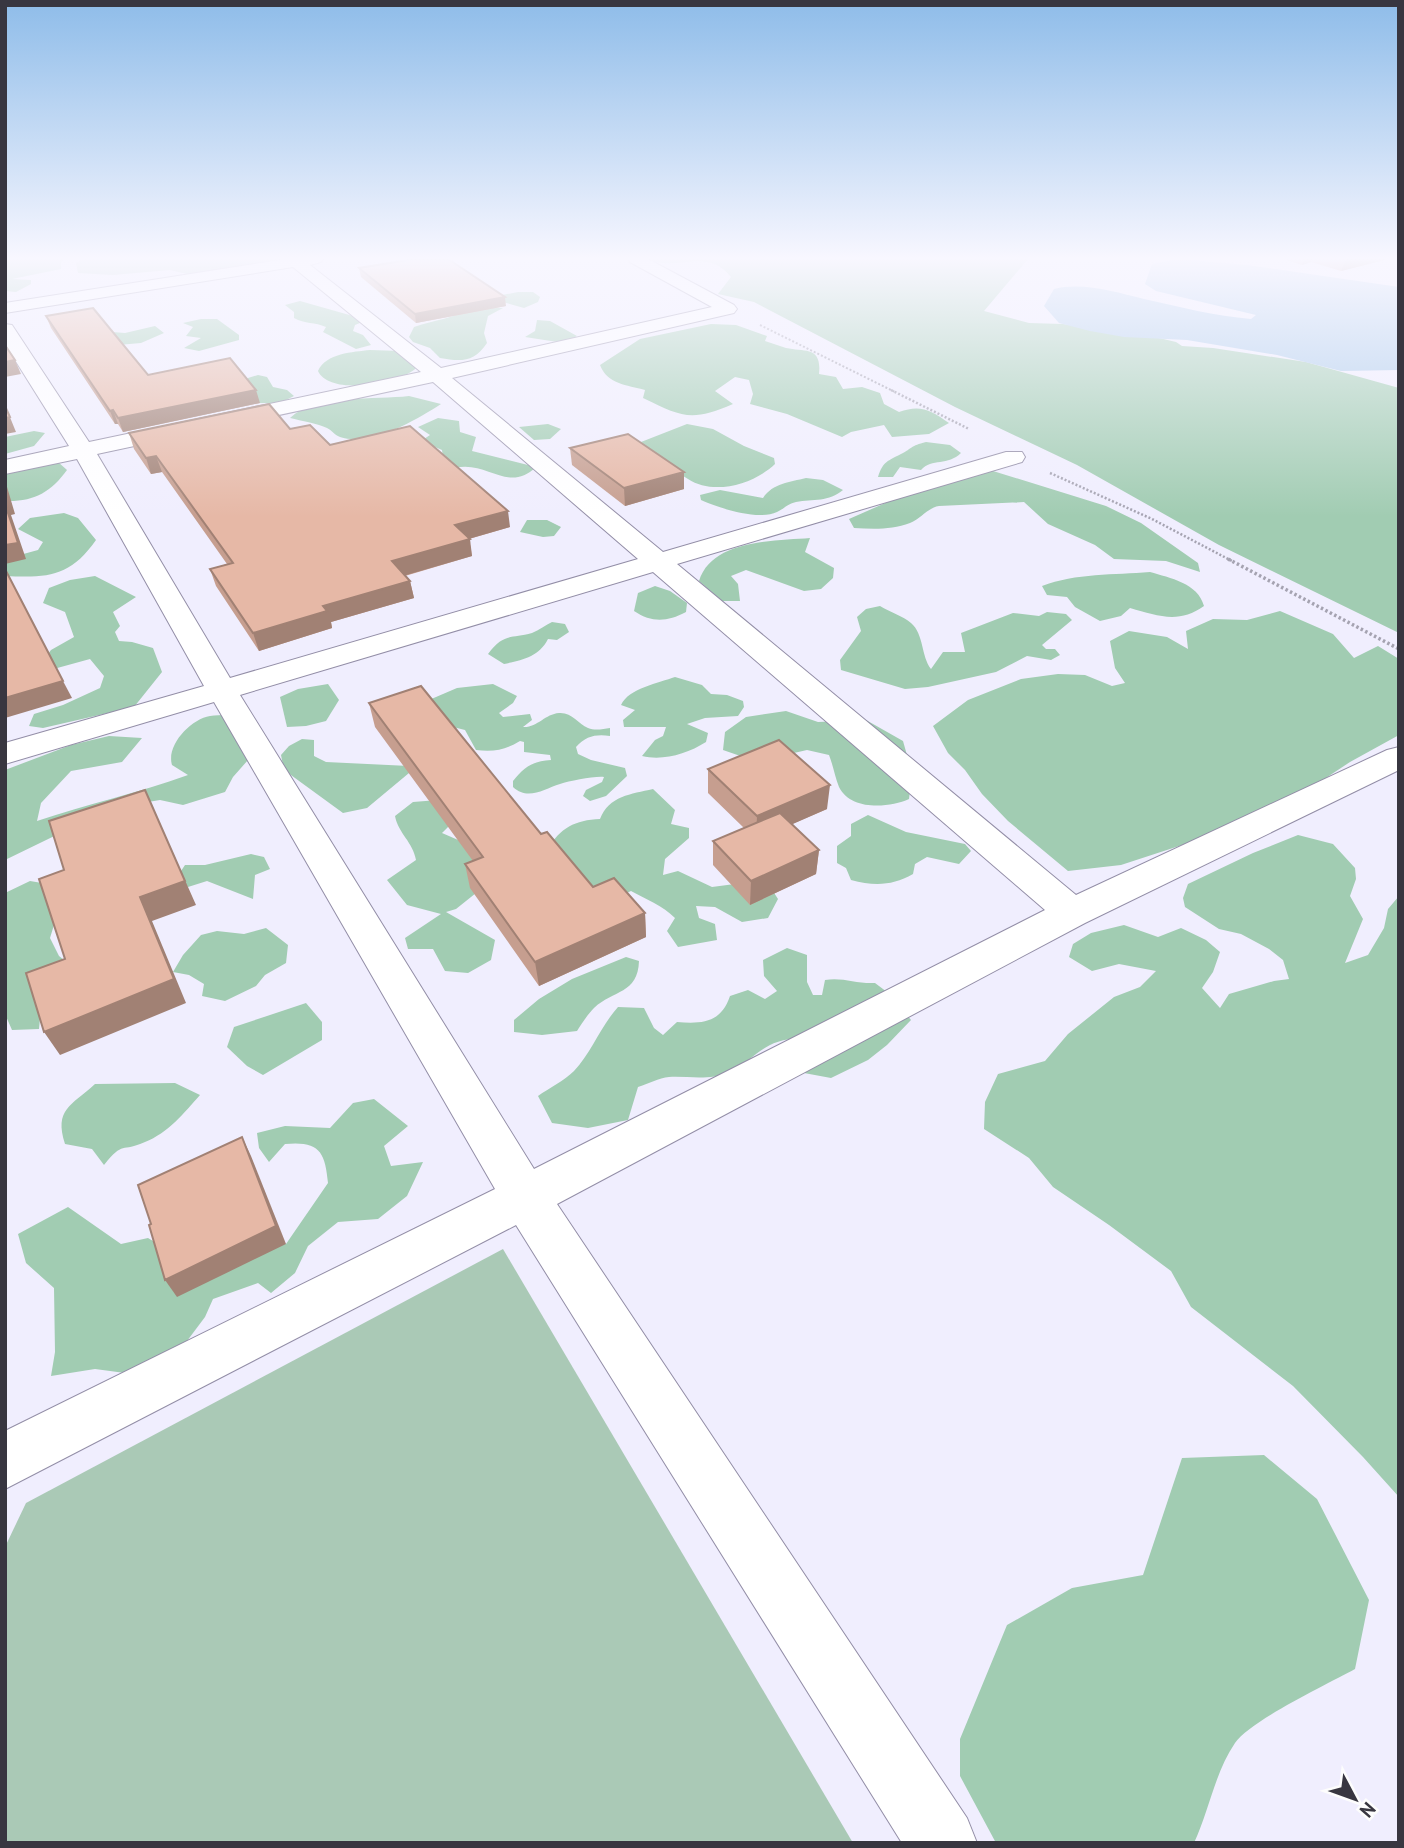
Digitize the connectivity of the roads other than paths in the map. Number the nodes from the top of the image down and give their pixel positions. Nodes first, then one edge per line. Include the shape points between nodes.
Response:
1 (15, 345) edge
2 (403, 345) edge
3 (568, 345) edge
4 (437, 375) junction
5 (83, 450) junction
6 (1014, 457) road end
7 (5, 467) edge
8 (659, 563) junction
9 (221, 688) junction
10 (5, 754) edge
11 (1399, 757) edge
12 (1072, 913) junction
13 (525, 1197) junction
14 (5, 1461) edge
15 (942, 1843) edge

1 - 5 street
2 - 4 street
3 - 4 street
4 - 5 street
4 - 8 street
5 - 7 street
5 - 9 street
6 - 8 street
8 - 9 street
8 - 12 street
9 - 10 street
9 - 13 street
11 - 12 street
12 - 13 street
13 - 14 street
13 - 15 street

